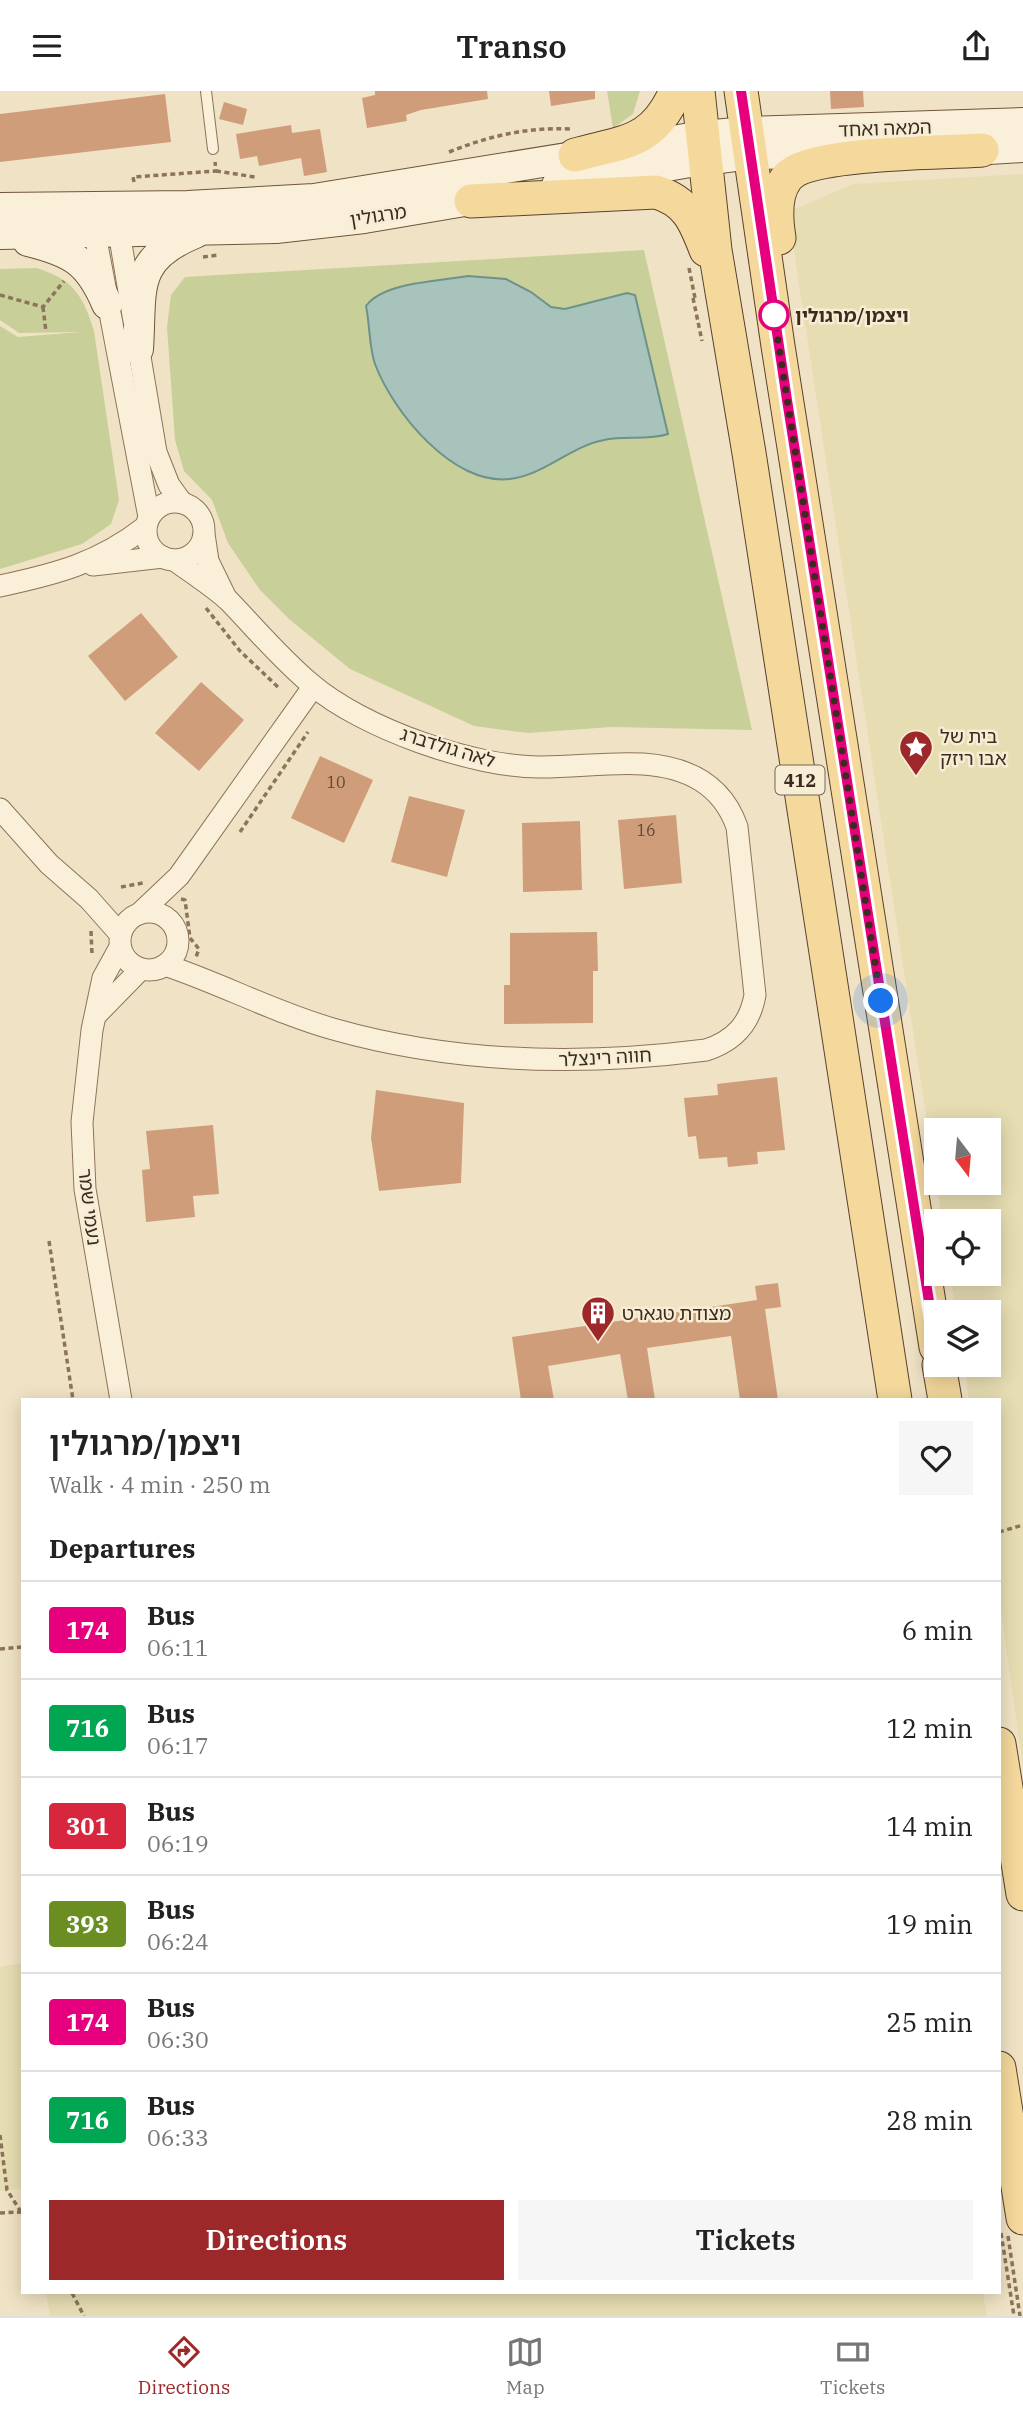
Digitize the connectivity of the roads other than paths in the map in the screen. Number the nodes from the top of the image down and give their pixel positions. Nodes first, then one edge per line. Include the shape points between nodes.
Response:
1 (206, 91) edge
2 (676, 91) edge
3 (698, 91) edge
4 (741, 91) edge
5 (1023, 123) edge
6 (574, 142) junction
7 (749, 143) junction
8 (1023, 147) edge
9 (213, 149) road end
10 (693, 150) junction
11 (982, 150) junction
12 (471, 201) junction
13 (0, 208) edge
14 (114, 218) junction
15 (204, 230) junction
16 (0, 234) edge
17 (107, 304) junction
18 (729, 337) junction
19 (138, 349) junction
20 (182, 503) junction
21 (147, 522) junction
22 (204, 534) junction
23 (169, 558) junction
24 (80, 566) junction
25 (0, 586) edge
26 (227, 600) junction
27 (831, 681) junction
28 (313, 687) junction
29 (712, 786) joint
30 (0, 809) edge
31 (179, 876) junction
32 (172, 923) junction
33 (128, 928) junction
34 (177, 947) junction
35 (165, 965) junction
36 (141, 969) junction
37 (218, 983) junction
38 (97, 1014) junction
39 (929, 1300) edge
40 (941, 1377) edge
41 (121, 1398) edge
42 (895, 1398) edge
43 (945, 1398) edge
44 (1001, 1756) edge
45 (1023, 1894) edge
46 (1001, 2088) edge
47 (1015, 2226) edge

1 - 9 lane
2 - 6 main road via 654,128 624,141
3 - 10 main road, 412
4 - 7 main road, 412
5 - 7 main road, המאה ואחד
6 - 10 main road, מרגולין
6 - 14 main road, מרגולין via 314,199
7 - 10 main road, מרגולין
7 - 11 main road, המאה ואחד
7 - 27 main road, 412
8 - 11 main road, המאה ואחד
10 - 12 main road, מרגולין
10 - 18 main road, 412
11 - 27 main road via 810,164 786,178 777,204
12 - 15 main road, מרגולין via 327,223
12 - 18 main road via 656,191 675,197 695,222
13 - 14 main road, מרגולין
14 - 15 main road, מרגולין
14 - 16 main road, מרגולין
14 - 17 street
14 - 19 street
15 - 19 main road via 172,243 151,260 142,285
16 - 17 main road via 59,249 80,261
17 - 21 street
18 - 42 main road, 412
19 - 20 street via 156,452
20 - 21 street via 160,506
20 - 22 street via 196,511
21 - 23 street via 148,543
21 - 24 street via 105,556
22 - 23 street via 193,554
22 - 26 street, לאה גולדברג via 208,561
23 - 24 street
23 - 26 street, לאה גולדברג
24 - 25 street
26 - 28 street, לאה גולדברג
27 - 39 main road, 412
28 - 29 street, לאה גולדברג via 389,729 456,754 540,768 656,765 679,769
28 - 31 street
29 - 37 street, חווה רינצלר via 737,827 755,995 749,1018 721,1045 684,1053 588,1060 474,1057 404,1047 331,1028
30 - 33 street via 49,864
31 - 32 street
31 - 33 street, נעמי שמר
32 - 33 street via 157,913
32 - 34 street
33 - 36 street via 129,963
33 - 38 street, נעמי שמר via 103,978
34 - 35 street
34 - 37 street, חווה רינצלר
35 - 36 street
35 - 37 street, חווה רינצלר
36 - 38 street
38 - 41 street, נעמי שמר via 82,1122 85,1189
40 - 43 main road
44 - 45 main road
46 - 47 main road

